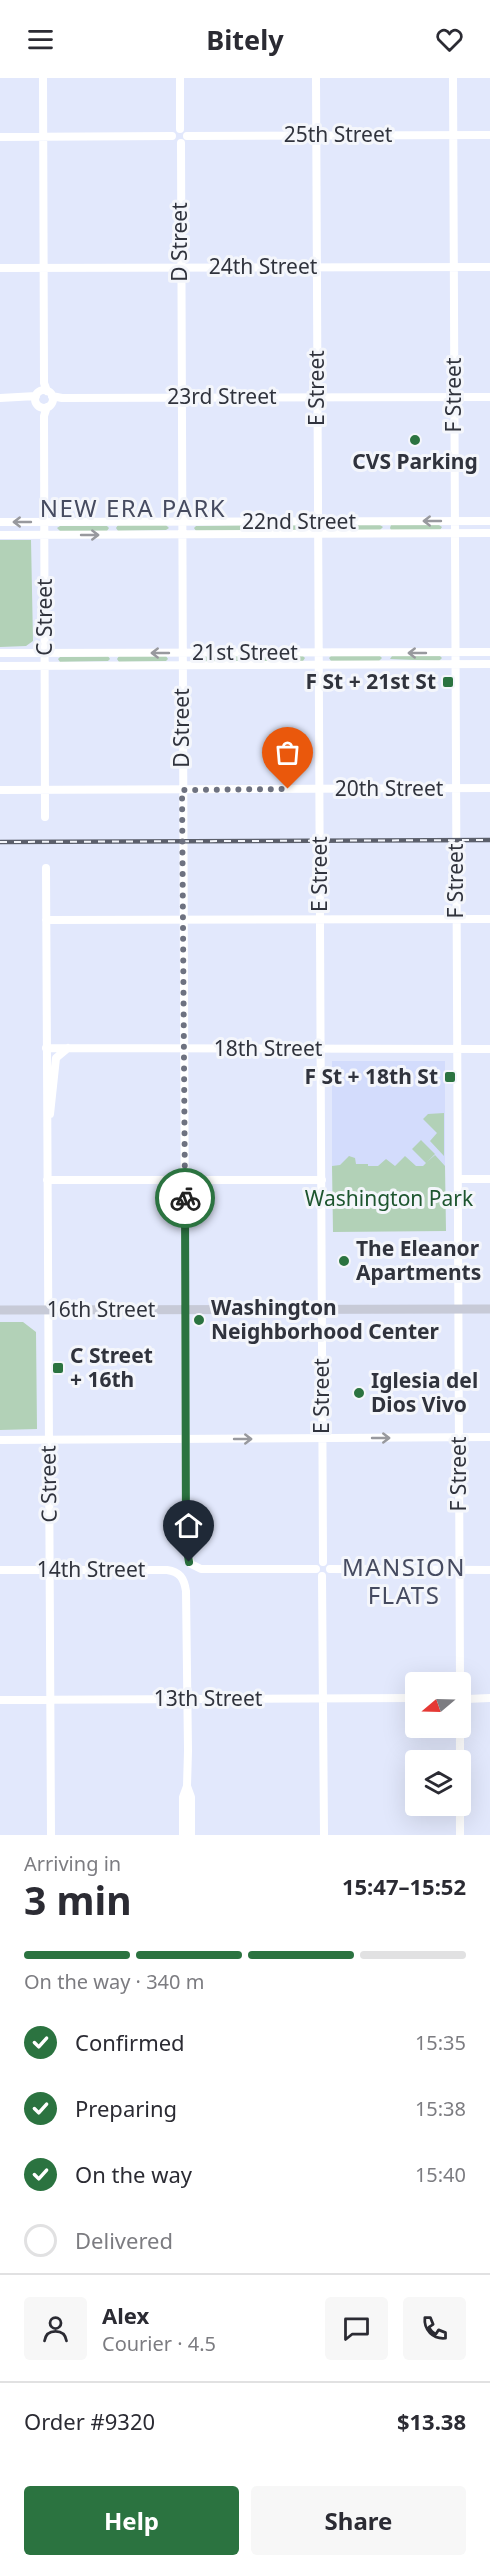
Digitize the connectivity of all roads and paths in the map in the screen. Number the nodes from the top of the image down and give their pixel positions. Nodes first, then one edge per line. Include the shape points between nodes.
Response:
1 (43, 78) edge
2 (180, 78) edge
3 (316, 78) edge
4 (453, 78) edge
5 (180, 129) junction
6 (187, 135) junction
7 (316, 135) junction
8 (453, 135) junction
9 (490, 135) edge
10 (43, 136) junction
11 (172, 136) junction
12 (0, 137) edge
13 (180, 143) junction
14 (180, 267) junction
15 (316, 267) junction
16 (453, 267) junction
17 (490, 267) edge
18 (0, 268) edge
19 (44, 268) junction
20 (44, 397) junction
21 (317, 397) junction
22 (454, 397) junction
23 (490, 397) edge
24 (0, 398) edge
25 (180, 398) junction
26 (318, 521) junction
27 (454, 521) junction
28 (490, 521) edge
29 (0, 522) edge
30 (181, 522) junction
31 (44, 523) junction
32 (490, 533) edge
33 (318, 534) junction
34 (454, 534) junction
35 (0, 535) edge
36 (44, 535) junction
37 (181, 535) junction
38 (182, 652) junction
39 (490, 652) edge
40 (0, 653) edge
41 (45, 653) junction
42 (318, 653) junction
43 (455, 653) junction
44 (318, 664) junction
45 (455, 664) junction
46 (490, 664) edge
47 (182, 665) junction
48 (0, 666) edge
49 (45, 666) junction
50 (455, 788) junction
51 (490, 788) edge
52 (320, 789) junction
53 (0, 790) edge
54 (45, 790) junction
55 (182, 790) junction
56 (45, 818) dead end
57 (46, 868) dead end
58 (183, 919) junction
59 (320, 919) junction
60 (456, 919) junction
61 (490, 919) edge
62 (46, 920) junction
63 (69, 1047) junction
64 (46, 1048) junction
65 (457, 1048) junction
66 (183, 1049) junction
67 (321, 1049) junction
68 (490, 1049) edge
69 (46, 1133) junction
70 (458, 1179) junction
71 (490, 1179) edge
72 (47, 1180) junction
73 (185, 1180) junction
74 (322, 1180) junction
75 (490, 1309) edge
76 (0, 1310) edge
77 (47, 1310) junction
78 (184, 1310) junction
79 (459, 1310) junction
80 (322, 1311) junction
81 (490, 1437) edge
82 (322, 1438) junction
83 (459, 1438) junction
84 (185, 1439) junction
85 (0, 1440) edge
86 (48, 1440) junction
87 (323, 1562) junction
88 (316, 1569) junction
89 (330, 1569) junction
90 (0, 1570) edge
91 (50, 1570) junction
92 (459, 1570) junction
93 (490, 1570) edge
94 (322, 1576) junction
95 (460, 1672) edge
96 (471, 1697) edge
97 (323, 1698) junction
98 (405, 1698) edge
99 (490, 1698) edge
100 (187, 1699) junction
101 (0, 1700) edge
102 (50, 1700) junction
103 (187, 1786) junction
104 (460, 1816) edge
105 (51, 1835) edge
106 (183, 1835) edge
107 (191, 1835) edge
108 (324, 1835) edge
109 (460, 1835) edge

1 - 10 street, C Street
2 - 5 street
3 - 7 street, E Street
4 - 8 street, F Street
5 - 6 street
5 - 11 street
6 - 7 street, 25th Street
6 - 13 street
7 - 8 street, 25th Street
7 - 15 street, E Street
8 - 9 street, 25th Street
8 - 16 street, F Street
10 - 11 street
10 - 12 street
10 - 19 street, C Street
11 - 13 street
13 - 14 street, D Street
14 - 15 street, 24th Street
14 - 19 street, 24th Street
14 - 25 street, D Street
15 - 16 street, 24th Street
15 - 21 street, E Street
16 - 17 street, 24th Street
16 - 22 street, F Street
18 - 19 street, 24th Street
19 - 20 street, C Street
20 - 24 street, 23rd Street
20 - 25 street, 23rd Street
20 - 31 street, C Street
21 - 22 street, 23rd Street
21 - 25 street, 23rd Street
21 - 26 street, E Street
22 - 23 street, 23rd Street
22 - 27 street, F Street
25 - 30 street, D Street
27 -> 26 street, 22nd Street
26 - 30 street, 22nd Street
26 - 33 street, E Street
27 - 28 street, 22nd Street
27 - 34 street, F Street
31 -> 29 street, 22nd Street
30 - 31 street, 22nd Street
30 - 37 street, D Street
31 - 36 street, C Street
32 - 34 street, 22nd Street
33 - 34 street, 22nd Street
33 - 37 street, 22nd Street
33 - 42 street, E Street
34 - 43 street, F Street
35 - 36 street, 22nd Street
36 -> 37 street, 22nd Street
36 - 41 street, C Street
37 - 38 street, D Street
38 -> 41 street, 21st Street
38 - 42 street, 21st Street
38 - 47 street, D Street
39 - 43 street, 21st Street
40 - 41 street, 21st Street
41 - 49 street, C Street
43 -> 42 street, 21st Street
42 - 44 street, E Street
43 - 45 street, F Street
44 - 45 street, 21st Street
44 - 47 street, 21st Street
44 - 52 street, E Street
45 - 46 street, 21st Street
45 - 50 street, F Street
47 - 49 street, 21st Street
47 - 55 street, D Street
48 - 49 street, 21st Street
49 - 54 street, C Street
50 - 51 street, 20th Street
50 - 52 street, 20th Street
50 - 60 street, F Street
52 - 55 street, 20th Street
52 - 59 street, E Street
53 - 54 street, 20th Street
54 - 55 street, 20th Street
54 - 56 street, C Street
55 - 58 street, D Street
57 - 62 street, C Street
58 - 59 street
58 - 62 street
58 - 66 street, D Street
59 - 60 street
59 - 67 street, E Street
60 - 61 street
60 - 65 street, F Street
62 - 64 street, C Street
63 - 64 street, 18th Street
63 - 66 street, 18th Street
63 - 69 street, C Street via 56,1058
64 - 69 street, C Street
65 - 67 street, 18th Street
65 - 68 street, 18th Street
65 - 70 street, F Street
66 - 67 street, 18th Street
66 - 73 street, D Street
67 - 74 street, E Street
69 - 72 street, C Street
70 - 71 street
70 - 79 street, F Street
72 - 73 street
72 - 77 street, C Street
73 - 74 street
73 - 78 street, D Street
74 - 80 street, E Street
75 - 79 main road, 16th Street
76 - 77 main road, 16th Street
77 - 78 main road, 16th Street
77 - 86 street, C Street
78 - 80 main road, 16th Street
78 - 84 street, D Street
79 - 80 main road, 16th Street
79 - 83 street, F Street
80 - 82 street, E Street
81 - 83 street
82 -> 83 street
84 -> 82 street
82 - 87 street, E Street
83 - 92 street, F Street
84 - 86 street
84 - 88 street, D Street via 186,1549 191,1564 207,1570
85 - 86 street
86 - 91 street, C Street
87 - 88 street
87 - 89 street
88 - 94 street
89 - 92 street
89 - 94 street via 329,1574
90 - 91 street, 14th Street
91 - 100 street, 14th Street via 167,1570 180,1575 186,1591
91 - 102 street, C Street
92 - 93 street
92 - 95 street, F Street
94 - 97 street
96 - 99 street
97 - 98 street, 13th Street
97 - 100 street, 13th Street
97 - 108 street
100 - 102 street, 13th Street
100 - 103 street
101 - 102 street, 13th Street
102 - 105 street, C Street
103 - 106 street via 183,1797
103 - 107 street
104 - 109 street

